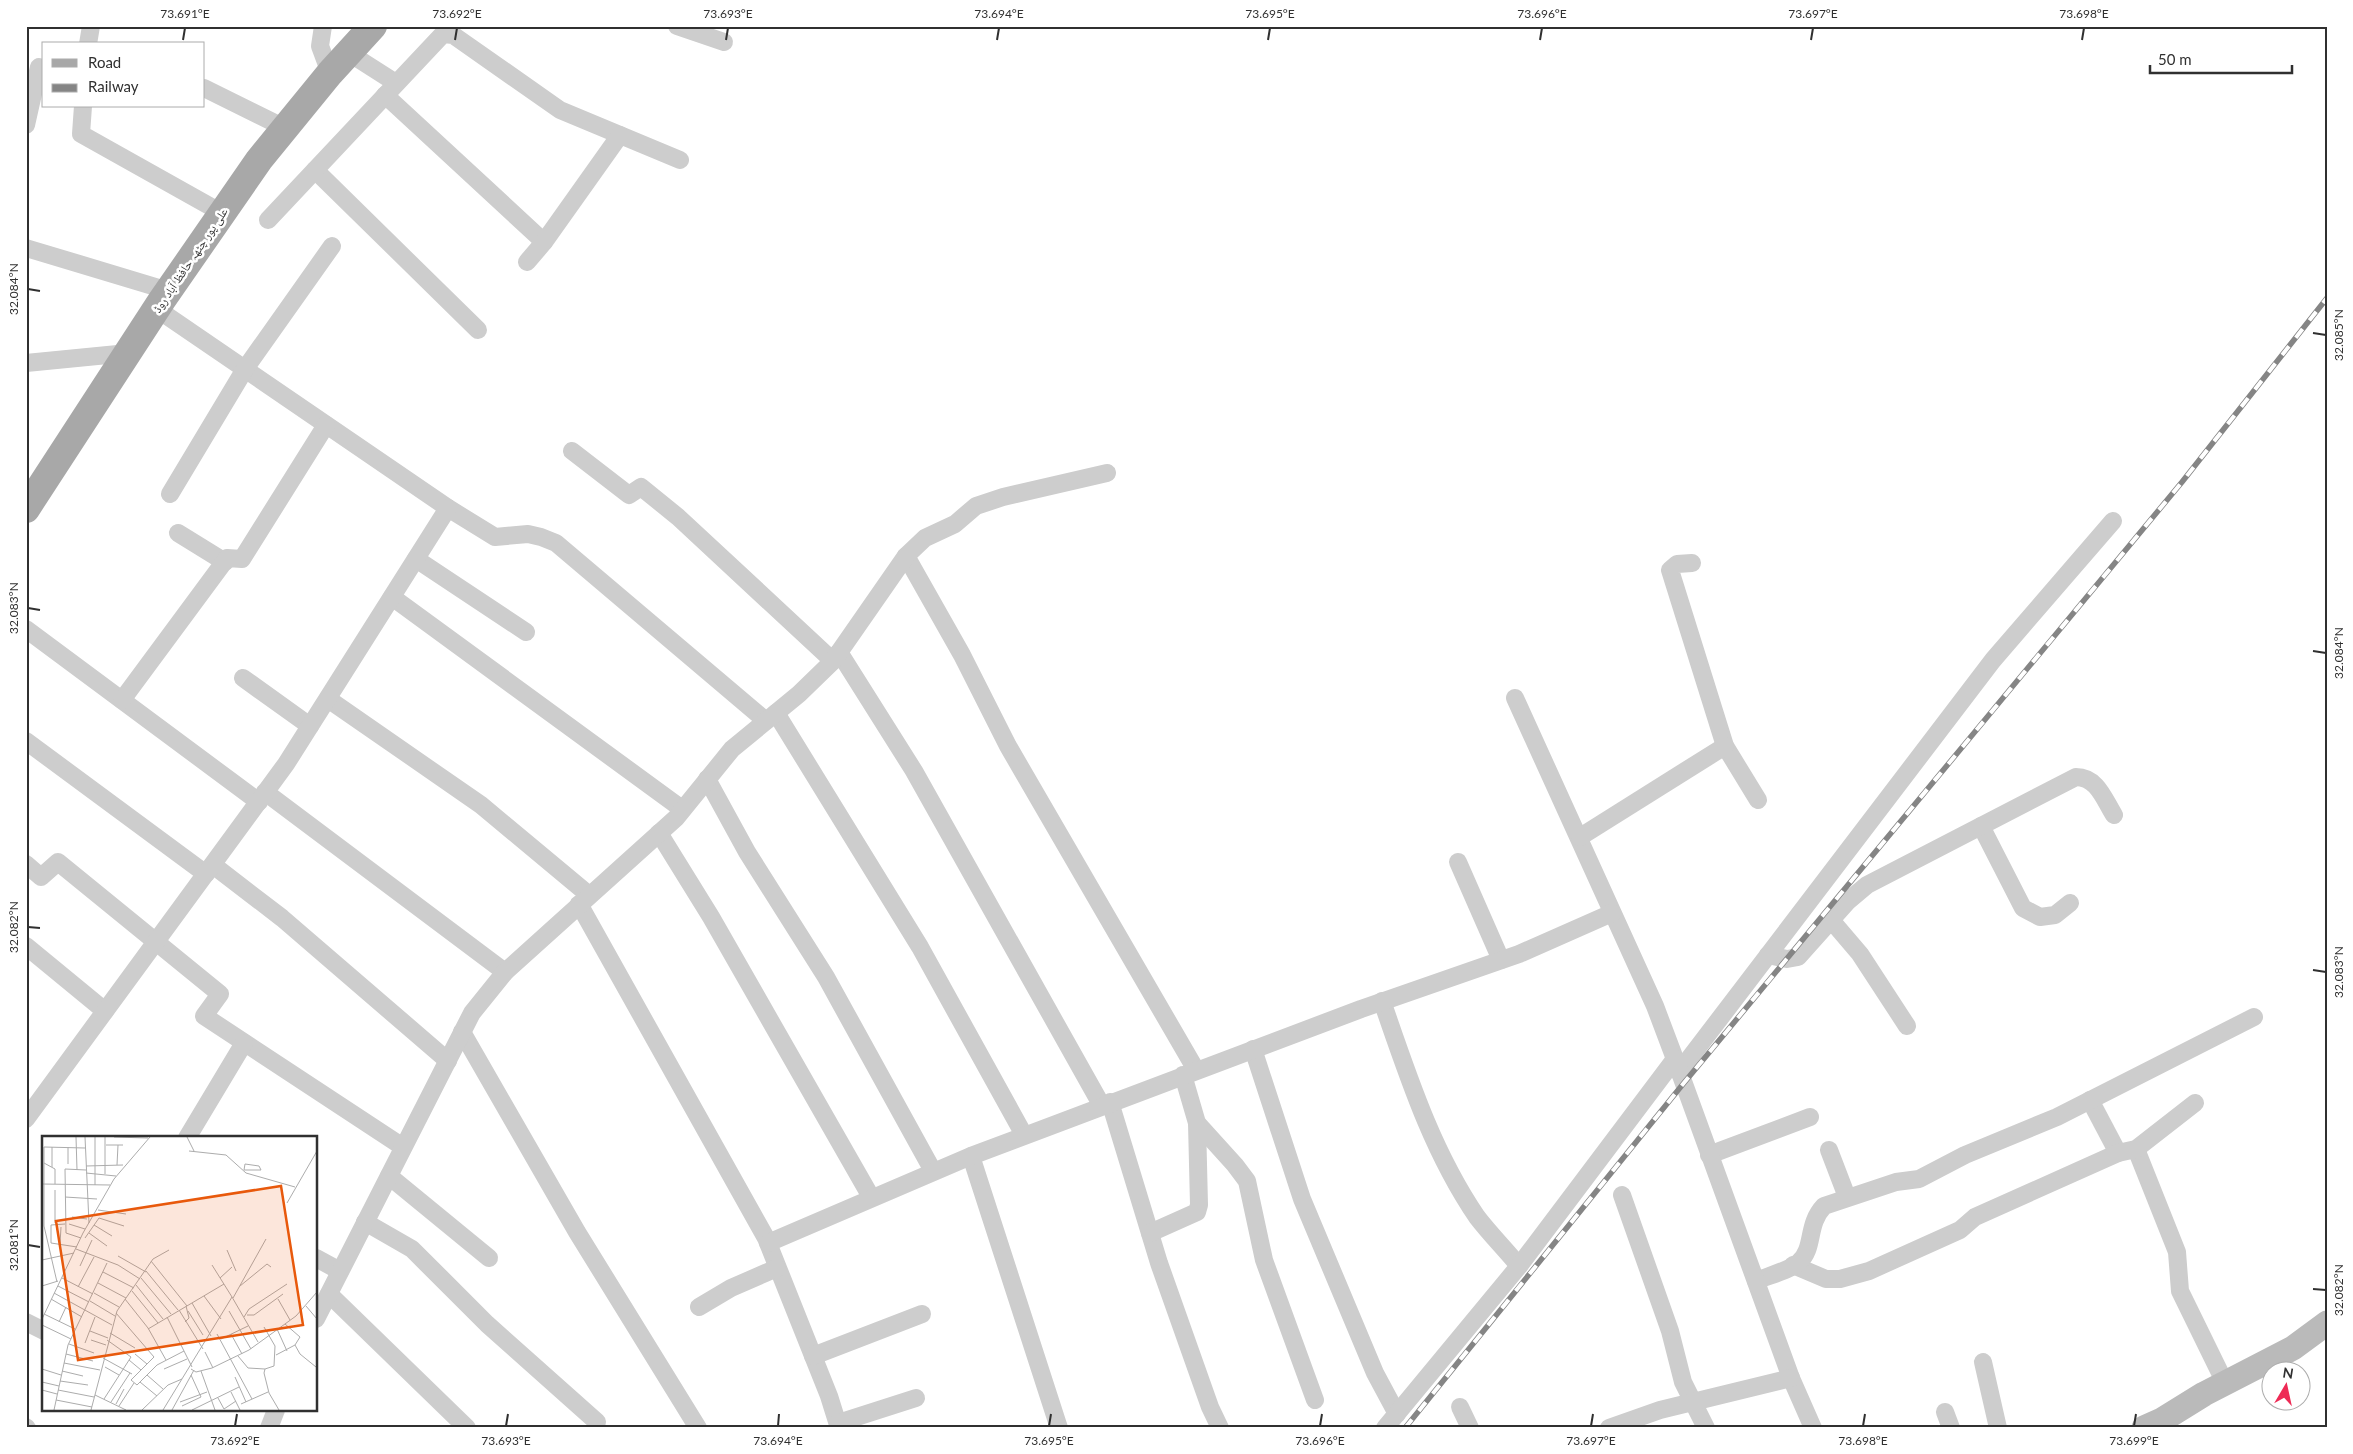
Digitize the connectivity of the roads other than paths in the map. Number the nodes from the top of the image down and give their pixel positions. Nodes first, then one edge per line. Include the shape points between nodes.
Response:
1 (323, 26) edge
2 (373, 26) edge
3 (677, 26) edge
4 (724, 42) dead end
5 (348, 53) junction
6 (40, 68) dead end
7 (330, 73) junction
8 (205, 88) edge
9 (391, 89) junction
10 (83, 108) edge
11 (26, 125) edge
12 (285, 128) junction
13 (620, 135) junction
14 (680, 160) dead end
15 (314, 170) junction
16 (222, 213) junction
17 (268, 220) dead end
18 (544, 242) junction
19 (332, 246) dead end
20 (26, 248) edge
21 (527, 262) dead end
22 (163, 300) junction
23 (478, 330) dead end
24 (128, 353) junction
25 (26, 363) edge
26 (245, 369) junction
27 (326, 425) junction
28 (572, 451) dead end
29 (1106, 473) dead end
30 (170, 494) dead end
31 (448, 508) junction
32 (26, 509) edge
33 (2113, 521) dead end
34 (178, 533) dead end
35 (906, 556) junction
36 (416, 559) junction
37 (225, 562) junction
38 (1692, 563) dead end
39 (392, 596) junction
40 (26, 629) edge
41 (526, 632) dead end
42 (836, 656) junction
43 (243, 678) dead end
44 (1515, 698) dead end
45 (328, 699) junction
46 (122, 700) junction
47 (771, 717) junction
48 (310, 726) junction
49 (26, 741) edge
50 (1725, 746) junction
51 (707, 779) junction
52 (262, 797) junction
53 (1758, 800) dead end
54 (682, 809) junction
55 (2114, 815) dead end
56 (1981, 826) junction
57 (659, 833) junction
58 (1580, 837) junction
59 (1458, 862) dead end
60 (26, 864) edge
61 (210, 869) junction
62 (584, 900) junction
63 (2070, 903) dead end
64 (1612, 913) junction
65 (1831, 920) junction
66 (157, 941) junction
67 (26, 946) edge
68 (1768, 955) junction
69 (1501, 960) junction
70 (505, 972) junction
71 (1382, 1001) junction
72 (105, 1012) junction
73 (2254, 1016) dead end
74 (1906, 1026) dead end
75 (462, 1032) junction
76 (244, 1043) junction
77 (1253, 1049) junction
78 (448, 1061) junction
79 (1677, 1065) junction
80 (1190, 1072) junction
81 (2090, 1100) junction
82 (1106, 1104) junction
83 (2195, 1104) dead end
84 (1810, 1117) dead end
85 (26, 1120) edge
86 (1197, 1123) junction
87 (1024, 1135) junction
88 (187, 1136) edge
89 (403, 1147) junction
90 (2136, 1149) junction
91 (1829, 1150) dead end
92 (2118, 1153) junction
93 (1710, 1155) junction
94 (971, 1156) junction
95 (933, 1171) junction
96 (388, 1176) junction
97 (1622, 1195) dead end
98 (871, 1197) junction
99 (1847, 1198) junction
100 (365, 1222) junction
101 (1150, 1233) junction
102 (768, 1243) junction
103 (489, 1258) dead end
104 (318, 1259) edge
105 (1519, 1266) junction
106 (1794, 1266) junction
107 (777, 1268) junction
108 (340, 1271) junction
109 (1756, 1281) junction
110 (329, 1294) junction
111 (699, 1308) dead end
112 (922, 1314) dead end
113 (318, 1315) edge
114 (26, 1322) edge
115 (2327, 1323) edge
116 (42, 1330) edge
117 (813, 1356) junction
118 (1983, 1362) dead end
119 (1791, 1378) junction
120 (2225, 1383) junction
121 (916, 1398) dead end
122 (1315, 1400) dead end
123 (1693, 1402) junction
124 (1460, 1407) dead end
125 (275, 1412) edge
126 (1391, 1421) edge
127 (597, 1422) dead end
128 (838, 1425) edge
129 (2160, 1425) edge
130 (269, 1428) edge
131 (466, 1428) edge
132 (698, 1428) edge
133 (1059, 1428) edge
134 (1220, 1428) edge
135 (1470, 1428) edge
136 (1609, 1428) edge
137 (1706, 1428) edge
138 (1813, 1428) edge
139 (1998, 1428) edge

1 - 7 street via 320,46
2 - 5 main road, علی پور چٹھہ حافظ آباد روڈ
3 - 4 street
5 - 7 main road, علی پور چٹھہ حافظ آباد روڈ
5 - 9 street
6 - 11 street
7 - 12 main road, علی پور چٹھہ حافظ آباد روڈ
8 - 12 street
9 - 13 street via 443,34 453,35 560,110
9 - 15 street
9 - 18 street
10 - 16 street via 81,134
12 - 16 main road, علی پور چٹھہ حافظ آباد روڈ
13 - 14 street
13 - 18 street
15 - 17 street
15 - 23 street
16 - 22 main road, علی پور چٹھہ حافظ آباد روڈ
18 - 21 street
19 - 26 street
20 - 22 street
22 - 24 main road, علی پور چٹھہ حافظ آباد روڈ
22 - 26 street
24 - 25 street
24 - 32 main road, علی پور چٹھہ حافظ آباد روڈ
26 - 27 street
26 - 30 street
27 - 31 street
27 - 37 street via 242,559 227,558
28 - 42 street via 629,495 642,487
29 - 35 street via 976,506 955,524 924,538
31 - 36 street
31 - 47 street via 495,537 528,534 556,543
33 - 68 street via 1993,660
34 - 37 street
35 - 42 street
35 - 80 street
36 - 39 street
36 - 41 street
37 - 46 street
38 - 50 street via 1677,564 1670,570
39 - 45 street
39 - 54 street
40 - 46 street
42 - 47 street
42 - 82 street via 914,771
43 - 48 street
44 - 58 street
45 - 48 street
45 - 62 street via 481,805
46 - 52 street
47 - 51 street via 732,749
47 - 87 street via 920,947
48 - 52 street
49 - 61 street
50 - 53 street
50 - 58 street
51 - 54 street
51 - 95 street via 747,852 826,977
52 - 61 street
52 - 70 street
54 - 57 street
55 - 56 street via 2097,786 2089,778 2076,777
56 - 63 street via 2023,908 2040,917 2055,915
56 - 65 street via 1867,885
57 - 62 street
57 - 98 street via 711,917
58 - 64 street
59 - 69 street
60 - 66 street via 41,877 58,862
61 - 66 street
61 - 78 street via 282,918
62 - 70 street
62 - 102 street
64 - 69 street
64 - 79 street via 1655,1006
65 - 68 street via 1798,957 1787,959
65 - 74 street via 1860,954
66 - 72 street
66 - 76 street via 220,994 204,1016
67 - 72 street
68 - 79 street
69 - 71 street
70 - 75 street via 472,1012
71 - 77 street
71 - 105 street via 1417,1101 1442,1155 1478,1217
72 - 85 street
73 - 81 street
75 - 78 street
75 - 132 street via 577,1232
76 - 88 street
76 - 89 street
77 - 80 street
77 - 126 street via 1302,1199 1375,1372
78 - 89 street
79 - 93 street
79 - 105 street
80 - 82 street
80 - 86 street
81 - 92 street
81 - 99 street via 1919,1179 1896,1182
82 - 87 street
82 - 101 street
83 - 90 street
84 - 93 street
86 - 101 street via 1197,1212
86 - 122 street via 1247,1181 1264,1260
87 - 94 street
89 - 96 street
90 - 92 street
90 - 120 street via 2177,1252 2180,1291
91 - 99 street
92 - 106 street via 1975,1218 1960,1230 1869,1271 1840,1280 1826,1279
93 - 109 street
94 - 95 street
94 - 133 street
95 - 98 street
96 - 100 street
96 - 103 street
97 - 123 street via 1670,1331 1683,1382
98 - 102 street
99 - 106 street via 1824,1206 1816,1214 1808,1250
100 - 108 street
100 - 127 street via 412,1249 487,1324
101 - 134 street
102 - 107 street
104 - 108 street
105 - 126 street
106 - 109 street
107 - 111 street via 731,1288
107 - 117 street
108 - 110 street
109 - 119 street
110 - 113 street
110 - 131 street
112 - 117 street
114 - 116 street
115 - 120 street via 2292,1348
117 - 128 street
118 - 139 street
119 - 123 street
119 - 138 street
120 - 129 street
121 - 128 street
123 - 136 street
123 - 137 street
124 - 135 street
125 - 130 street

